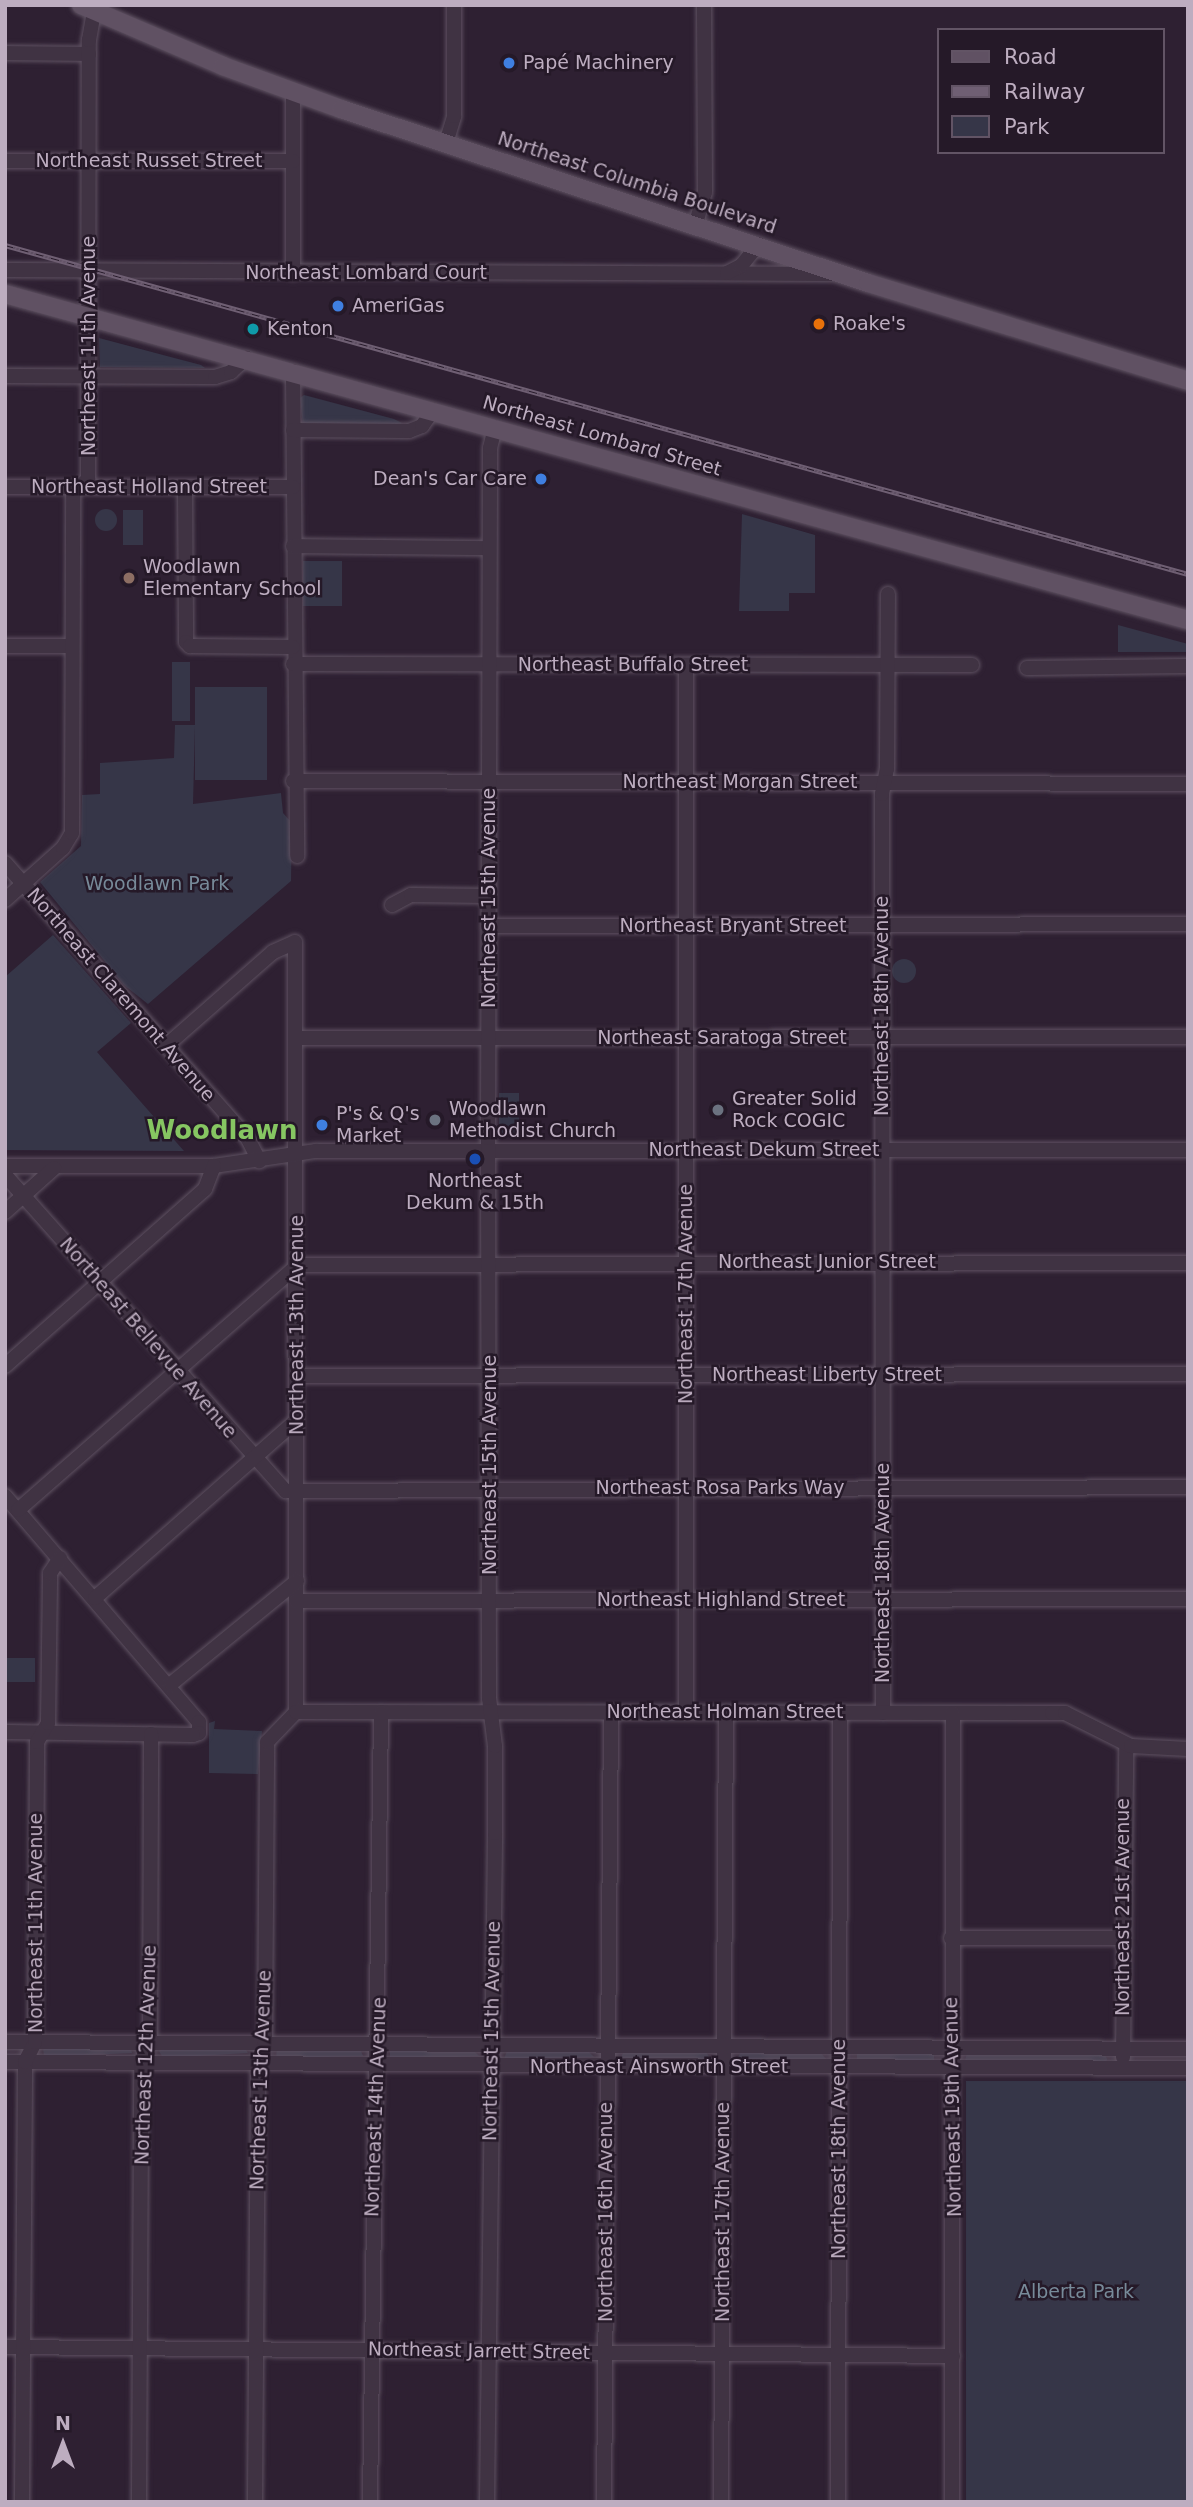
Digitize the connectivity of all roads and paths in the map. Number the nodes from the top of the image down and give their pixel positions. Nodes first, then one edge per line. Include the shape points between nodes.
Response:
1 (454, 5) edge
2 (704, 5) edge
3 (87, 8) edge
4 (5, 53) edge
5 (89, 54) junction
6 (293, 92) junction
7 (446, 143) junction
8 (5, 161) edge
9 (90, 161) junction
10 (293, 161) junction
11 (696, 223) junction
12 (759, 244) junction
13 (5, 270) edge
14 (90, 273) junction
15 (293, 273) junction
16 (726, 273) junction
17 (840, 274) junction
18 (5, 294) edge
19 (89, 315) junction
20 (246, 358) junction
21 (293, 371) junction
22 (5, 376) edge
23 (89, 376) junction
24 (1187, 380) edge
25 (433, 410) junction
26 (495, 428) junction
27 (293, 430) junction
28 (5, 486) edge
29 (80, 487) junction
30 (185, 487) junction
31 (293, 487) junction
32 (293, 546) junction
33 (489, 548) junction
34 (888, 594) dead end
35 (1188, 620) edge
36 (5, 646) edge
37 (72, 646) junction
38 (293, 647) junction
39 (293, 664) junction
40 (489, 664) junction
41 (686, 665) junction
42 (972, 665) dead end
43 (888, 666) junction
44 (1188, 666) edge
45 (1027, 668) dead end
46 (293, 781) junction
47 (489, 782) junction
48 (686, 782) junction
49 (885, 783) junction
50 (1188, 784) edge
51 (297, 856) dead end
52 (5, 863) edge
53 (23, 884) junction
54 (488, 895) junction
55 (5, 900) edge
56 (392, 905) dead end
57 (1188, 924) edge
58 (882, 925) junction
59 (488, 926) junction
60 (686, 926) junction
61 (1188, 1037) edge
62 (297, 1038) junction
63 (489, 1038) junction
64 (686, 1038) junction
65 (883, 1038) junction
66 (166, 1046) junction
67 (489, 1150) junction
68 (686, 1150) junction
69 (883, 1150) junction
70 (1188, 1150) edge
71 (293, 1155) junction
72 (259, 1161) junction
73 (5, 1166) edge
74 (214, 1166) junction
75 (54, 1168) junction
76 (5, 1175) edge
77 (23, 1196) junction
78 (5, 1212) edge
79 (686, 1262) junction
80 (882, 1262) junction
81 (490, 1263) junction
82 (1188, 1263) edge
83 (298, 1265) junction
84 (99, 1283) junction
85 (5, 1366) edge
86 (177, 1371) junction
87 (1188, 1374) edge
88 (686, 1375) junction
89 (883, 1375) junction
90 (298, 1376) junction
91 (490, 1376) junction
92 (296, 1422) junction
93 (254, 1458) junction
94 (1188, 1487) edge
95 (491, 1488) junction
96 (686, 1488) junction
97 (883, 1488) junction
98 (296, 1491) junction
99 (5, 1496) edge
100 (18, 1510) junction
101 (61, 1558) junction
102 (297, 1580) junction
103 (95, 1598) junction
104 (1188, 1599) edge
105 (686, 1600) junction
106 (883, 1600) junction
107 (296, 1601) junction
108 (490, 1601) junction
109 (171, 1684) junction
110 (296, 1712) junction
111 (381, 1712) junction
112 (491, 1712) junction
113 (611, 1712) junction
114 (686, 1712) junction
115 (726, 1712) junction
116 (840, 1712) junction
117 (883, 1713) junction
118 (953, 1713) junction
119 (5, 1732) edge
120 (43, 1732) junction
121 (151, 1734) junction
122 (1126, 1745) junction
123 (1188, 1749) edge
124 (951, 1938) junction
125 (1123, 1938) junction
126 (5, 2042) edge
127 (35, 2042) junction
128 (265, 2043) junction
129 (150, 2044) junction
130 (379, 2046) junction
131 (493, 2047) junction
132 (609, 2048) junction
133 (723, 2049) junction
134 (838, 2049) junction
135 (952, 2049) junction
136 (1188, 2049) edge
137 (1123, 2050) junction
138 (5, 2062) edge
139 (25, 2062) junction
140 (141, 2062) junction
141 (258, 2062) junction
142 (374, 2064) junction
143 (491, 2066) junction
144 (607, 2066) junction
145 (724, 2067) junction
146 (841, 2068) junction
147 (1188, 2068) edge
148 (956, 2069) junction
149 (1123, 2069) junction
150 (5, 2347) edge
151 (23, 2347) junction
152 (140, 2347) junction
153 (256, 2348) junction
154 (372, 2351) junction
155 (488, 2352) junction
156 (605, 2353) junction
157 (722, 2354) junction
158 (839, 2355) junction
159 (953, 2356) junction
160 (22, 2502) edge
161 (139, 2502) edge
162 (255, 2502) edge
163 (370, 2502) edge
164 (487, 2502) edge
165 (604, 2502) edge
166 (721, 2502) edge
167 (838, 2502) edge
168 (952, 2502) edge

1 - 7 street via 454,116
2 - 11 street via 705,192
3 - 5 street, Northeast 11th Avenue
3 - 6 main road, Northeast Columbia Boulevard
4 - 5 street
5 - 9 street, Northeast 11th Avenue
6 - 7 main road, Northeast Columbia Boulevard
6 - 10 street
7 - 11 main road, Northeast Columbia Boulevard
8 - 9 street, Northeast Russet Street
9 - 10 street, Northeast Russet Street
9 - 14 street, Northeast 11th Avenue
10 - 15 street
11 - 12 main road, Northeast Columbia Boulevard
12 - 16 street via 741,265
12 - 17 main road, Northeast Columbia Boulevard
13 - 14 street, Northeast Lombard Court
14 - 15 street, Northeast Lombard Court
14 - 19 street, Northeast 11th Avenue
15 - 16 street, Northeast Lombard Court
16 - 17 street, Northeast Lombard Court
17 - 24 main road, Northeast Columbia Boulevard
18 - 19 main road, Northeast Lombard Street
19 - 20 main road, Northeast Lombard Street
19 - 23 street, Northeast 11th Avenue
20 - 21 main road, Northeast Lombard Street
20 - 23 street via 230,373 215,377
21 - 25 main road, Northeast Lombard Street
21 - 27 street
22 - 23 street
23 - 29 street, Northeast 11th Avenue via 88,479
25 - 26 main road, Northeast Lombard Street
25 - 27 street via 422,426 409,431
26 - 33 street, Northeast 15th Avenue via 490,448
26 - 35 main road, Northeast Lombard Street
27 - 31 street
28 - 29 street, Northeast Holland Street
29 - 30 street, Northeast Holland Street
29 - 37 street, Northeast 11th Avenue via 73,493
30 - 31 street, Northeast Holland Street
30 - 38 street via 185,635 190,646
31 - 32 street
32 - 33 street
32 - 38 street
33 - 40 street, Northeast 15th Avenue
34 - 43 street, Northeast 18th Avenue
36 - 37 street
37 - 53 street, Northeast 11th Avenue via 69,841
38 - 39 street
39 - 40 street, Northeast Buffalo Street
39 - 46 street
40 - 41 street, Northeast Buffalo Street
40 - 47 street, Northeast 15th Avenue
41 - 43 street, Northeast Buffalo Street
41 - 48 street, Northeast 17th Avenue
42 - 43 street, Northeast Buffalo Street
43 - 49 street, Northeast 18th Avenue
44 - 45 street
46 - 47 street, Northeast Morgan Street
46 - 51 street
47 - 48 street, Northeast Morgan Street
47 - 54 street, Northeast 15th Avenue
48 - 49 street, Northeast Morgan Street
48 - 60 street, Northeast 17th Avenue
49 - 50 street, Northeast Morgan Street
49 - 58 street, Northeast 18th Avenue
52 - 53 street, Northeast Claremont Avenue
53 - 55 street
53 - 66 street, Northeast Claremont Avenue
54 - 56 street via 411,895
54 - 59 street, Northeast 15th Avenue
57 - 58 street, Northeast Bryant Street
58 - 60 street, Northeast Bryant Street
58 - 65 street, Northeast 18th Avenue
59 - 60 street, Northeast Bryant Street
59 - 63 street, Northeast 15th Avenue
60 - 64 street, Northeast 17th Avenue
61 - 65 street, Northeast Saratoga Street
62 - 63 street, Northeast Saratoga Street
62 - 66 street, Northeast 13th Avenue via 297,954 292,940
62 - 71 street, Northeast 13th Avenue
63 - 64 street, Northeast Saratoga Street
63 - 67 street, Northeast 15th Avenue
64 - 65 street, Northeast Saratoga Street
64 - 68 street, Northeast 17th Avenue
65 - 69 street, Northeast 18th Avenue
66 - 72 street, Northeast Claremont Avenue via 248,1139
67 - 68 street, Northeast Dekum Street
67 - 71 street, Northeast Dekum Street
67 - 81 street, Northeast 15th Avenue
68 - 69 street, Northeast Dekum Street
68 - 79 street, Northeast 17th Avenue
69 - 70 street, Northeast Dekum Street
69 - 80 street, Northeast 18th Avenue
71 - 72 street, Northeast Dekum Street
71 - 83 street, Northeast 13th Avenue
72 - 74 street, Northeast Dekum Street
73 - 75 street, Northeast Dekum Street
74 - 75 street, Northeast Dekum Street
74 - 84 street via 205,1189
75 - 77 street
76 - 77 street, Northeast Bellevue Avenue
77 - 78 street
77 - 84 street, Northeast Bellevue Avenue
79 - 80 street, Northeast Junior Street
79 - 81 street, Northeast Junior Street
79 - 88 street, Northeast 17th Avenue
80 - 82 street, Northeast Junior Street
80 - 89 street, Northeast 18th Avenue
81 - 83 street, Northeast Junior Street
81 - 91 street, Northeast 15th Avenue
83 - 86 street
83 - 90 street, Northeast 13th Avenue
84 - 85 street
84 - 86 street, Northeast Bellevue Avenue
86 - 93 street, Northeast Bellevue Avenue
86 - 100 street
87 - 89 street, Northeast Liberty Street
88 - 89 street, Northeast Liberty Street
88 - 91 street, Northeast Liberty Street
88 - 96 street, Northeast 17th Avenue
89 - 97 street, Northeast 18th Avenue
90 - 91 street, Northeast Liberty Street
90 - 92 street, Northeast 13th Avenue
91 - 95 street, Northeast 15th Avenue
92 - 93 street
92 - 98 street, Northeast 13th Avenue
93 - 98 street, Northeast Bellevue Avenue via 284,1489
93 - 103 street
94 - 97 street, Northeast Rosa Parks Way
95 - 96 street, Northeast Rosa Parks Way
95 - 98 street, Northeast Rosa Parks Way
95 - 108 street, Northeast 15th Avenue
96 - 97 street, Northeast Rosa Parks Way
96 - 105 street, Northeast 17th Avenue
97 - 106 street, Northeast 18th Avenue
98 - 102 street, Northeast 13th Avenue
99 - 100 street
100 - 101 street
101 - 103 street
101 - 120 street, Northeast 11th Avenue via 50,1573 48,1723
102 - 107 street, Northeast 13th Avenue
102 - 109 street
103 - 109 street
104 - 106 street, Northeast Highland Street
105 - 106 street, Northeast Highland Street
105 - 108 street, Northeast Highland Street
105 - 114 street, Northeast 17th Avenue
106 - 117 street, Northeast 18th Avenue
107 - 108 street, Northeast Highland Street
107 - 110 street, Northeast 13th Avenue
108 - 112 street, Northeast 15th Avenue
109 - 121 street via 197,1716 199,1733
110 - 111 street, Northeast Holman Street
110 - 128 street, Northeast 13th Avenue via 267,1742
111 - 112 street, Northeast Holman Street
111 - 130 street, Northeast 14th Avenue
112 - 113 street, Northeast Holman Street
112 - 131 street, Northeast 15th Avenue via 496,1763
113 - 114 street, Northeast Holman Street
113 - 132 street, Northeast 16th Avenue
114 - 115 street, Northeast Holman Street
115 - 116 street, Northeast Holman Street
115 - 133 street, Northeast 17th Avenue
116 - 117 street, Northeast Holman Street
116 - 134 street, Northeast 18th Avenue
117 - 118 street, Northeast Holman Street
118 - 122 street, Northeast Holman Street via 1065,1713
118 - 124 street, Northeast 19th Avenue
119 - 120 street
120 - 121 street
120 - 127 street, Northeast 11th Avenue via 37,1742
121 - 129 street, Northeast 12th Avenue
122 - 123 street, Northeast Holman Street
122 - 125 street, Northeast 21st Avenue
124 - 125 street
124 - 135 street, Northeast 19th Avenue
125 - 137 street, Northeast 21st Avenue
126 - 127 street, Northeast Ainsworth Street
127 - 129 street, Northeast Ainsworth Street
127 - 139 street, Northeast 11th Avenue
128 - 129 street, Northeast Ainsworth Street
128 - 130 street, Northeast Ainsworth Street
128 - 141 street, Northeast 13th Avenue
129 - 140 street, Northeast 12th Avenue
130 - 131 street, Northeast Ainsworth Street
130 - 142 street, Northeast 14th Avenue
131 - 132 street, Northeast Ainsworth Street
131 - 143 street, Northeast 15th Avenue
132 - 133 street, Northeast Ainsworth Street
132 - 144 street, Northeast 16th Avenue
133 - 134 street, Northeast Ainsworth Street
133 - 145 street, Northeast 17th Avenue
134 - 135 street, Northeast Ainsworth Street
134 - 146 street, Northeast 18th Avenue
135 - 137 street, Northeast Ainsworth Street
135 - 148 street, Northeast 19th Avenue
136 - 137 street, Northeast Ainsworth Street
137 - 149 street, Northeast 21st Avenue
138 - 139 street, Northeast Ainsworth Street
139 - 140 street, Northeast Ainsworth Street
139 - 151 street, Northeast 11th Avenue
140 - 141 street, Northeast Ainsworth Street
140 - 152 street, Northeast 12th Avenue
141 - 142 street, Northeast Ainsworth Street
141 - 153 street, Northeast 13th Avenue
142 - 143 street, Northeast Ainsworth Street
142 - 154 street, Northeast 14th Avenue
143 - 144 street, Northeast Ainsworth Street
143 - 155 street, Northeast 15th Avenue
144 - 145 street, Northeast Ainsworth Street
144 - 156 street, Northeast 16th Avenue
145 - 146 street, Northeast Ainsworth Street
145 - 157 street, Northeast 17th Avenue
146 - 148 street, Northeast Ainsworth Street
146 - 158 street, Northeast 18th Avenue
147 - 149 street, Northeast Ainsworth Street
148 - 149 street, Northeast Ainsworth Street
148 - 159 street, Northeast 19th Avenue
150 - 151 street, Northeast Jarrett Street
151 - 152 street, Northeast Jarrett Street
151 - 160 street, Northeast 11th Avenue
152 - 153 street, Northeast Jarrett Street
152 - 161 street, Northeast 12th Avenue
153 - 154 street, Northeast Jarrett Street
153 - 162 street, Northeast 13th Avenue
154 - 155 street, Northeast Jarrett Street
154 - 163 street, Northeast 14th Avenue
155 - 156 street, Northeast Jarrett Street
155 - 164 street, Northeast 15th Avenue
156 - 157 street, Northeast Jarrett Street
156 - 165 street, Northeast 16th Avenue
157 - 158 street, Northeast Jarrett Street
157 - 166 street, Northeast 17th Avenue
158 - 159 street, Northeast Jarrett Street
158 - 167 street, Northeast 18th Avenue
159 - 168 street, Northeast 19th Avenue

